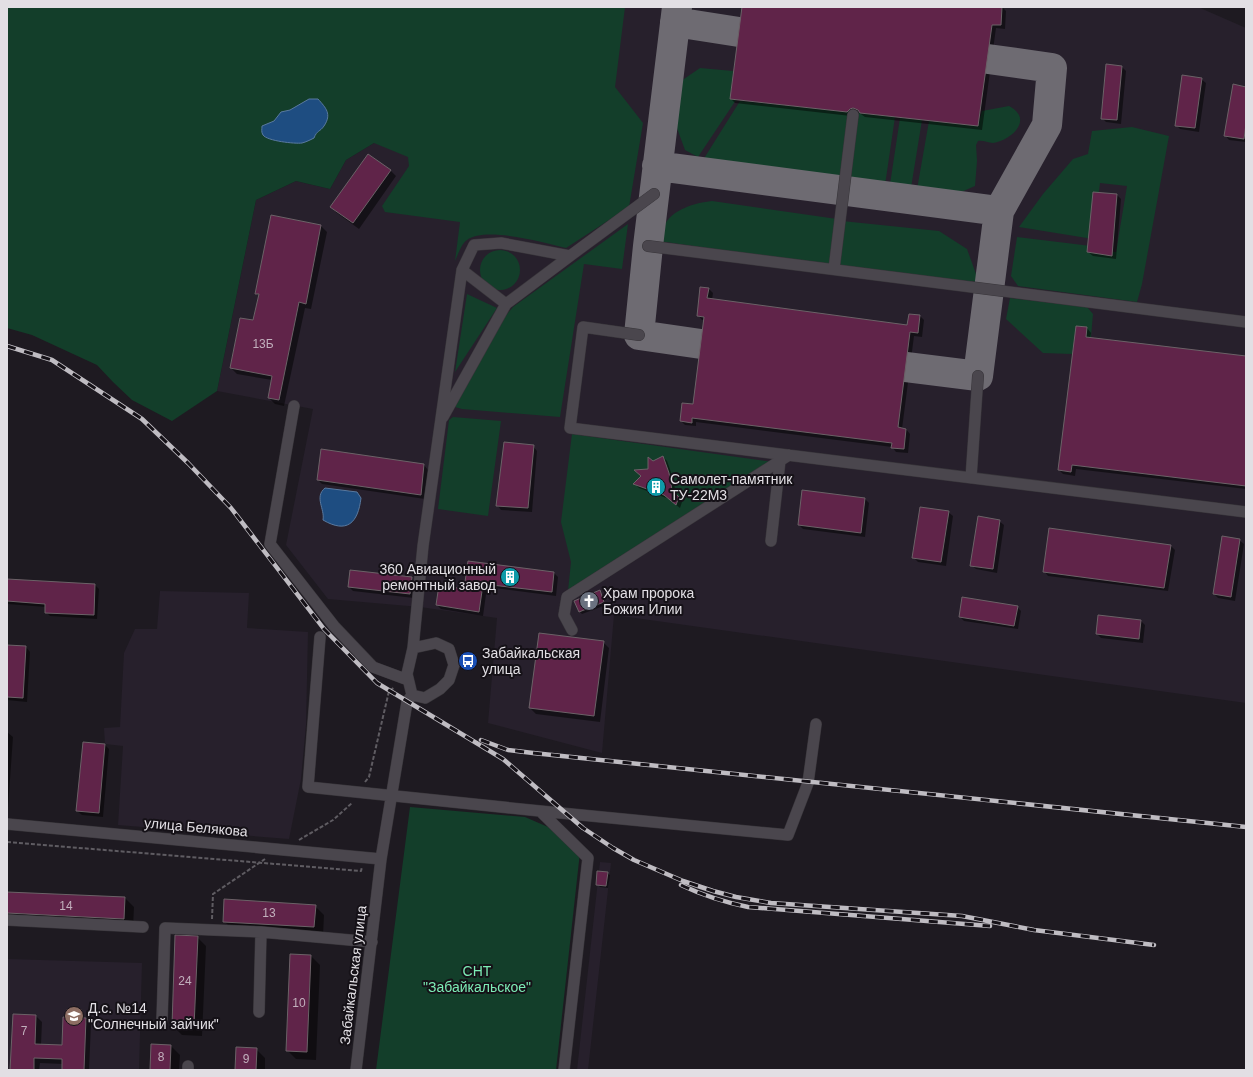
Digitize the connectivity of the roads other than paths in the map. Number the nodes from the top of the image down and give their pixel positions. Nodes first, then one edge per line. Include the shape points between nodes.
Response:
1 (853, 116) dead end
2 (654, 194) dead end
3 (648, 246) dead end
4 (570, 256) junction
5 (834, 269) junction
6 (462, 270) junction
7 (506, 304) junction
8 (1246, 322) edge
9 (639, 335) dead end
10 (978, 376) dead end
11 (294, 406) dead end
12 (440, 422) junction
13 (785, 458) junction
14 (971, 478) junction
15 (1246, 512) edge
16 (771, 541) dead end
17 (572, 630) dead end
18 (320, 637) dead end
19 (413, 648) junction
20 (408, 680) junction
21 (412, 695) junction
22 (816, 724) dead end
23 (391, 796) junction
24 (540, 811) junction
25 (7, 824) edge
26 (381, 860) junction
27 (7, 920) edge
28 (143, 927) dead end
29 (261, 932) junction
30 (372, 942) junction
31 (259, 1012) dead end
32 (162, 1020) dead end
33 (356, 1070) edge
34 (564, 1070) edge

1 - 5 street
2 - 4 street
3 - 5 street
4 - 6 street via 501,243 474,245
4 - 7 street
5 - 8 street
6 - 7 street
6 - 12 street
7 - 12 street
9 - 13 street via 583,327 570,428
10 - 14 street
11 - 20 street via 270,544 334,626 373,667
12 - 19 street via 423,546
13 - 14 street
13 - 16 street
13 - 17 street via 567,597 564,615
14 - 15 street
18 - 23 street via 308,787
19 - 20 street
19 - 21 street via 436,643 449,649 454,665 449,680 440,689 425,698
20 - 21 street
21 - 23 street, Забайкальская улица via 407,702
22 - 24 street via 808,783 788,835
23 - 24 street
23 - 26 street, Забайкальская улица
24 - 34 street via 588,858
25 - 26 street, улица Белякова
26 - 30 street, Забайкальская улица
27 - 28 street
29 - 30 street
29 - 31 street
29 - 32 street via 165,928
30 - 33 street, Забайкальская улица

